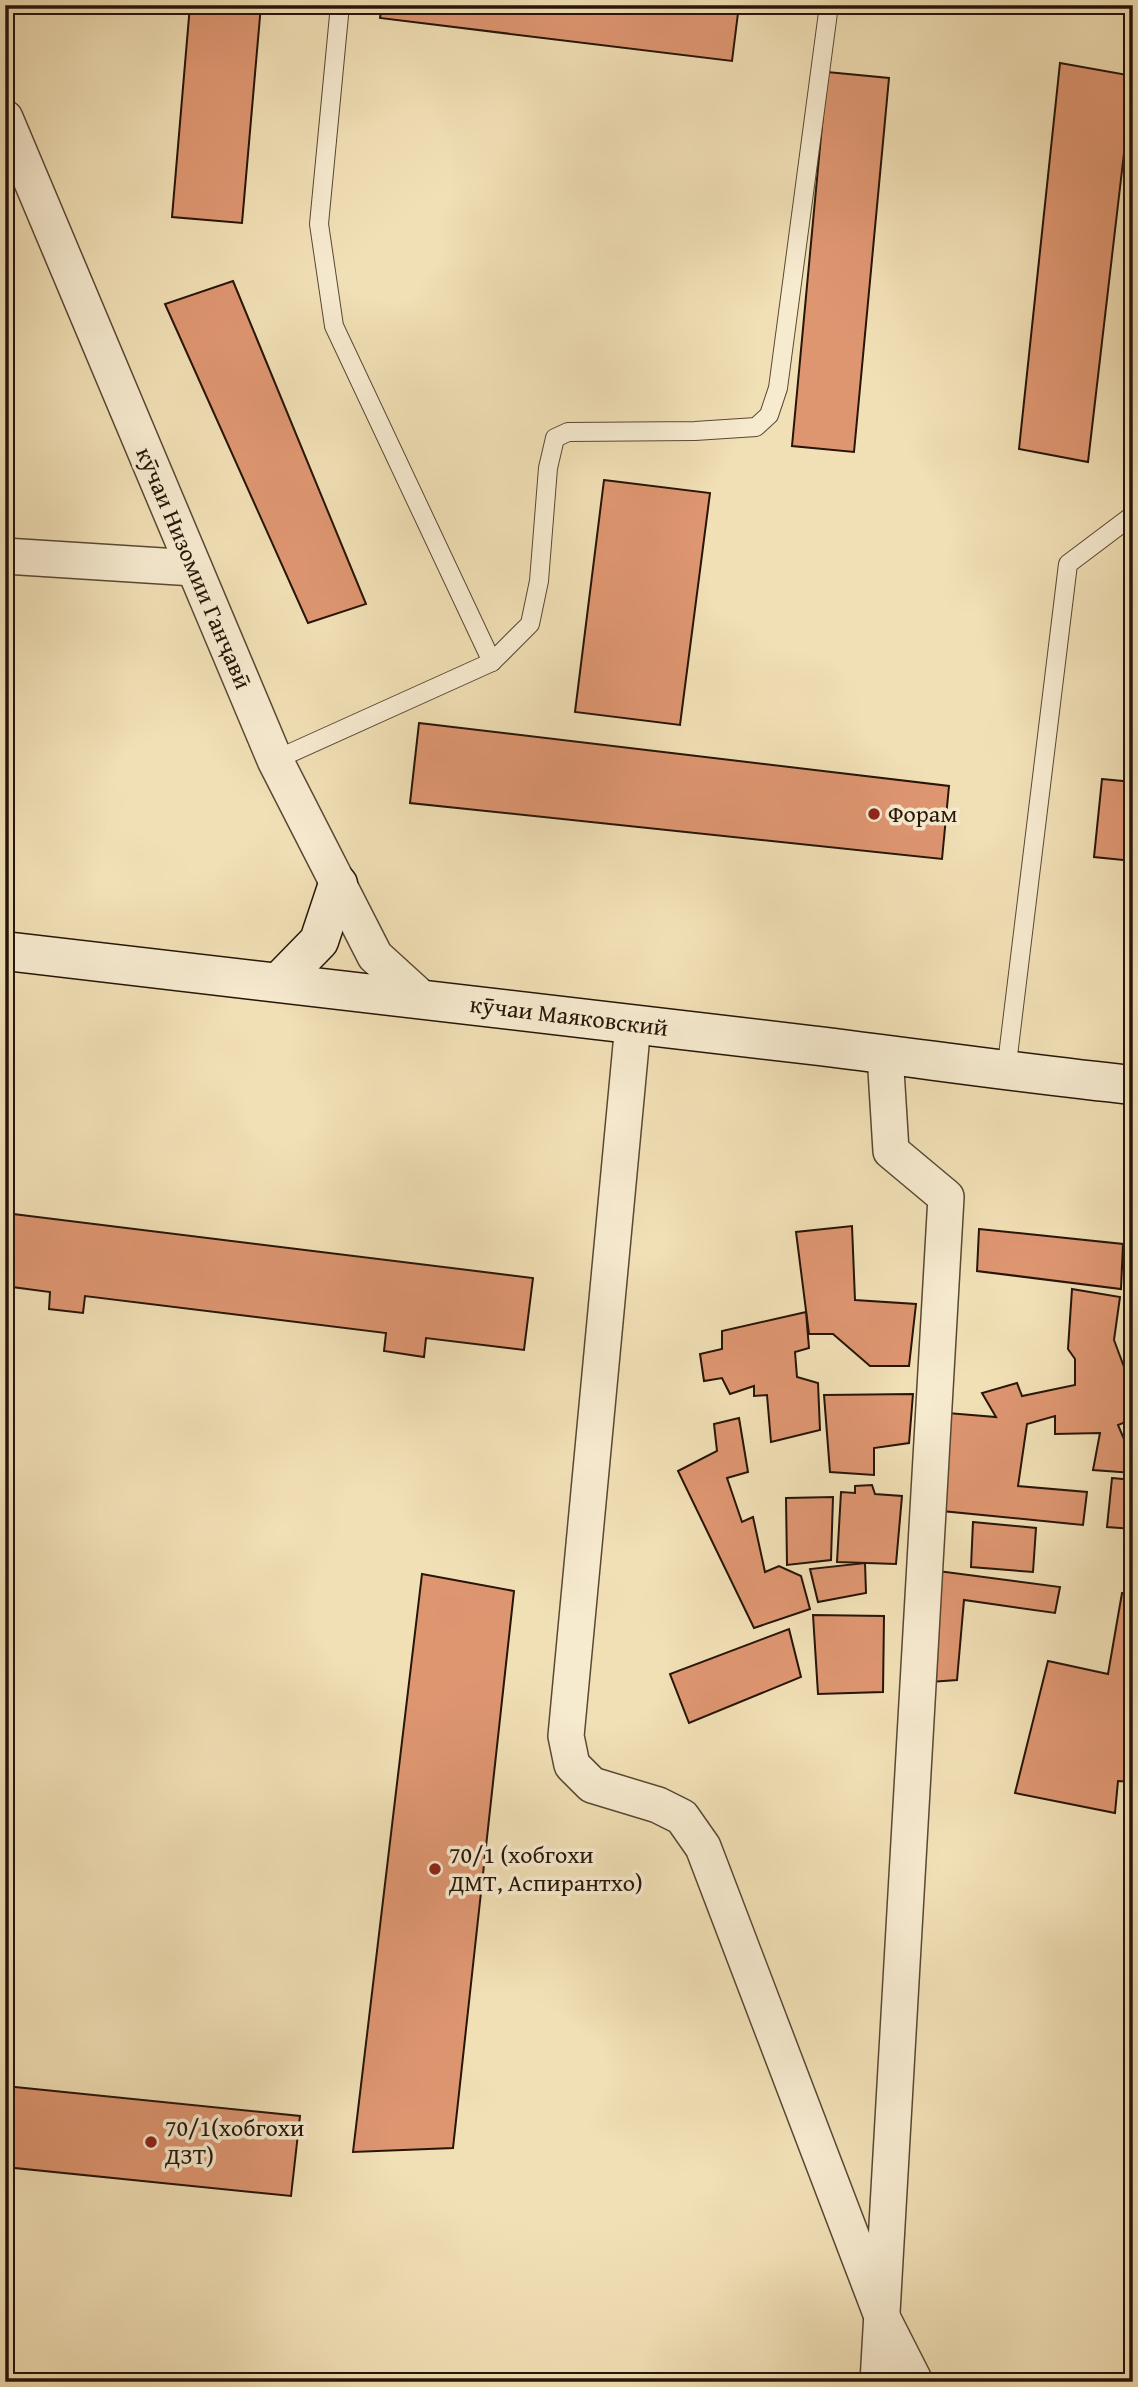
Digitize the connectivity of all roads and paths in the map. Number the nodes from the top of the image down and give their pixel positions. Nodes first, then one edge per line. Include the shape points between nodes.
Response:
1 (340, 5) edge
2 (829, 5) edge
3 (5, 118) edge
4 (1133, 515) edge
5 (5, 556) edge
6 (194, 569) junction
7 (492, 662) junction
8 (275, 760) junction
9 (338, 884) junction
10 (5, 951) edge
11 (280, 981) junction
12 (420, 997) junction
13 (633, 1024) junction
14 (885, 1054) junction
15 (1006, 1072) junction
16 (1133, 1085) edge
17 (883, 2319) junction
18 (878, 2382) edge
19 (915, 2382) edge

1 - 7 lane via 319,224 334,326
2 - 7 lane via 778,388 769,415 756,427 568,432 555,438 530,624
3 - 6 street, кӯчаи Низомии Ганҷавӣ
4 - 15 lane via 1068,564
5 - 6 street
6 - 8 street, кӯчаи Низомии Ганҷавӣ
7 - 8 lane
8 - 9 street, кӯчаи Низомии Ганҷавӣ
9 - 11 street via 319,941
9 - 12 street, кӯчаи Низомии Ганҷавӣ via 375,956
10 - 11 street, кӯчаи Маяковский
11 - 12 street, кӯчаи Маяковский
12 - 13 street, кӯчаи Маяковский
13 - 14 street, кӯчаи Маяковский
13 - 17 street via 566,1736 572,1765 592,1785 682,1817 704,1847
14 - 15 street, кӯчаи Маяковский
14 - 17 street via 891,1151 946,1197
15 - 16 street, кӯчаи Маяковский
17 - 18 street
17 - 19 street

